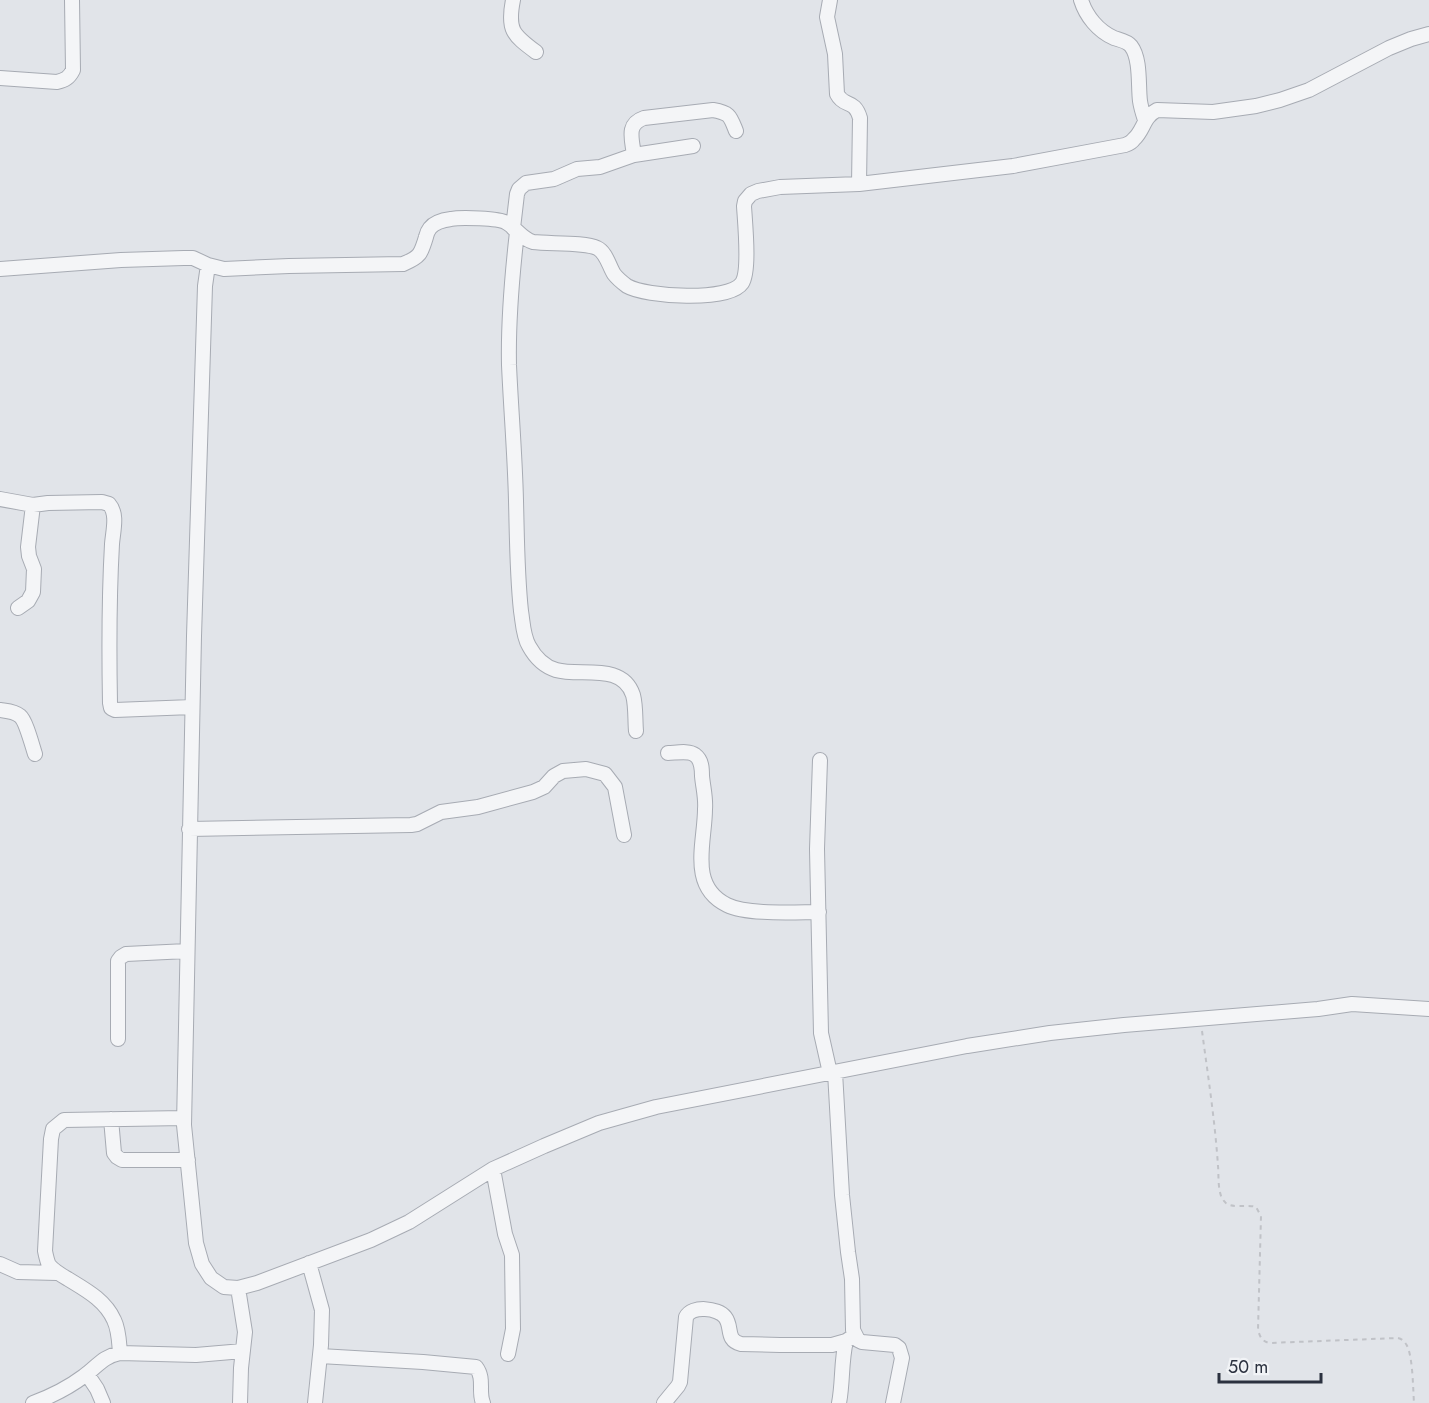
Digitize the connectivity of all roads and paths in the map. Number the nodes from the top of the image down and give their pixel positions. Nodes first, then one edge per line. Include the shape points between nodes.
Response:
1 (72, 0) edge
2 (513, 0) edge
3 (830, 0) edge
4 (1081, 0) edge
5 (1429, 34) edge
6 (536, 52) dead end
7 (0, 78) edge
8 (1145, 120) junction
9 (736, 131) dead end
10 (693, 146) dead end
11 (634, 155) junction
12 (859, 184) junction
13 (515, 230) junction
14 (208, 265) junction
15 (0, 269) edge
16 (0, 499) edge
17 (33, 505) junction
18 (18, 608) dead end
19 (192, 707) junction
20 (0, 710) edge
21 (636, 731) dead end
22 (668, 753) dead end
23 (35, 754) dead end
24 (820, 760) dead end
25 (189, 830) junction
26 (624, 835) dead end
27 (819, 912) junction
28 (187, 951) junction
29 (1429, 1009) edge
30 (1201, 1019) junction
31 (118, 1039) dead end
32 (832, 1072) junction
33 (184, 1118) junction
34 (111, 1119) junction
35 (188, 1160) junction
36 (494, 1169) junction
37 (309, 1263) junction
38 (0, 1264) edge
39 (57, 1273) junction
40 (238, 1288) junction
41 (850, 1338) junction
42 (243, 1351) junction
43 (120, 1353) junction
44 (508, 1354) dead end
45 (320, 1356) junction
46 (87, 1374) junction
47 (33, 1403) edge
48 (103, 1403) edge
49 (240, 1403) edge
50 (315, 1403) edge
51 (483, 1403) edge
52 (664, 1403) edge
53 (839, 1403) edge
54 (893, 1403) edge
55 (1414, 1403) edge

1 - 7 street via 70,77 57,82
2 - 6 street via 512,27 521,41
3 - 12 street via 827,17 835,54 837,94 840,100 854,105 860,118
4 - 8 street via 1099,28 1131,46
5 - 8 street via 1389,48 1309,90 1280,100 1213,112 1157,110
8 - 12 street via 1136,137 1125,145 1013,166
9 - 11 street via 730,116 713,110 644,118 632,127
10 - 11 street
11 - 13 street via 612,164 526,183 519,189
12 - 13 street via 780,187 751,194 744,206 745,276 741,285 722,294 666,296 640,291 615,276 597,248 533,242
13 - 14 street via 504,221 440,221 427,233 417,258 403,264 224,269
13 - 21 street via 509,362 524,632 528,645 546,666 608,673 621,679 633,696
14 - 15 street via 184,258
14 - 19 street
16 - 17 street
17 - 18 street via 28,547 33,592
17 - 19 street via 102,502 112,508 111,708
19 - 25 street
20 - 23 street via 20,716
22 - 27 street via 695,754 701,766 705,809 702,872 718,899 737,909 752,911
24 - 27 street
25 - 26 street via 411,825 441,812 533,792 563,771 586,769 610,778
25 - 28 street
27 - 32 street via 821,1033
28 - 31 street via 121,957
28 - 33 street
29 - 30 street via 1352,1004
30 - 32 street via 1050,1033
30 - 55 path via 1220,1193 1229,1206 1251,1205 1261,1216 1260,1336 1269,1343 1398,1338 1408,1346
32 - 36 street via 656,1107 599,1124
32 - 41 street via 852,1279
33 - 34 street
33 - 35 street
34 - 35 street via 117,1157
34 - 39 street via 63,1120 53,1129 45,1251
35 - 40 street via 196,1243 202,1264 211,1278 224,1287
36 - 37 street via 410,1222
36 - 44 street via 512,1255 513,1329
37 - 40 street
37 - 45 street via 322,1310
38 - 39 street via 18,1272
39 - 43 street via 86,1290 106,1308 118,1331
40 - 42 street via 245,1332
41 - 52 street via 840,1344 824,1345 741,1344 733,1341 727,1319 720,1313 701,1308 691,1311 686,1317 680,1382
41 - 53 street via 843,1357
41 - 54 street via 895,1345 902,1353
42 - 43 street via 196,1355
42 - 49 street
43 - 46 street via 100,1361
45 - 50 street
45 - 51 street via 476,1368 482,1378
46 - 47 street
46 - 48 street

